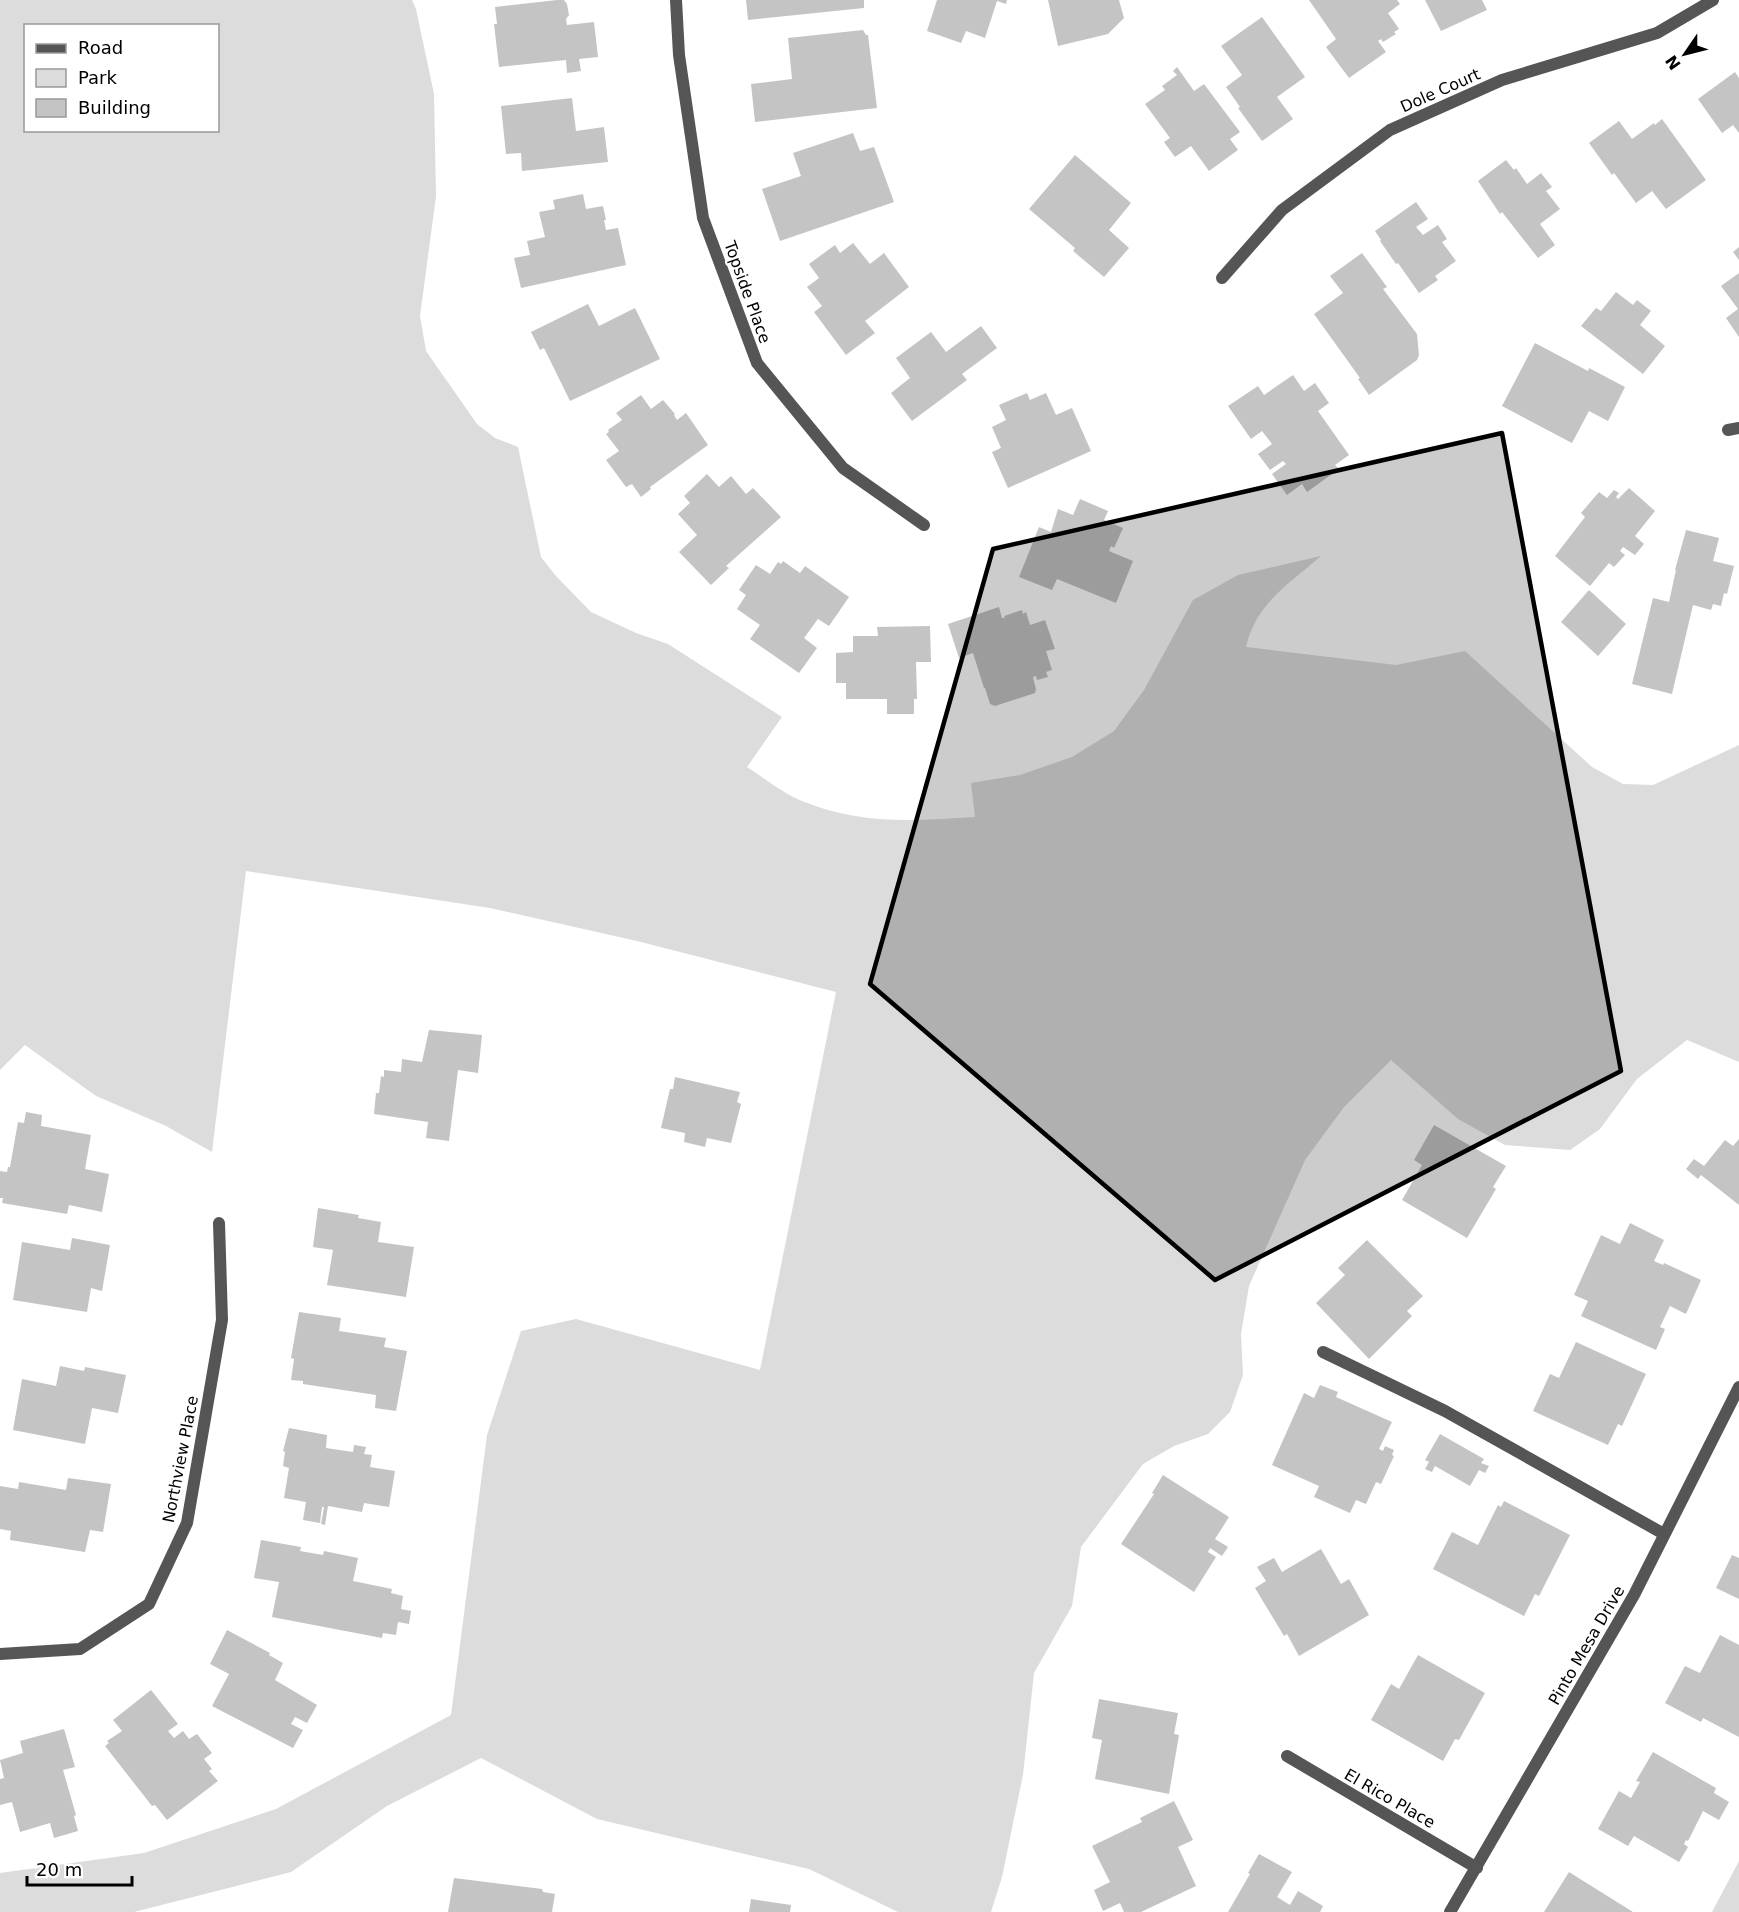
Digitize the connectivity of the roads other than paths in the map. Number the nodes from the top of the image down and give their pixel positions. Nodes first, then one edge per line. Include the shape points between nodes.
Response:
1 (676, 0) edge
2 (1713, 0) edge
3 (1222, 278) dead end
4 (924, 525) dead end
5 (219, 1223) dead end
6 (1323, 1352) dead end
7 (1739, 1387) edge
8 (1664, 1534) junction
9 (0, 1654) edge
10 (1287, 1756) dead end
11 (1477, 1868) junction
12 (1450, 1912) edge

1 - 4 street, Topside Place via 679,55 703,218 757,363 843,468
2 - 3 street, Dole Court via 1657,33 1503,80 1390,130 1282,210
5 - 9 street, Northview Place via 222,1320 187,1523 149,1604 80,1648
6 - 8 street via 1445,1411
7 - 8 street, Pinto Mesa Drive
8 - 11 street, Pinto Mesa Drive via 1634,1595
10 - 11 street, El Rico Place
11 - 12 street, Pinto Mesa Drive

